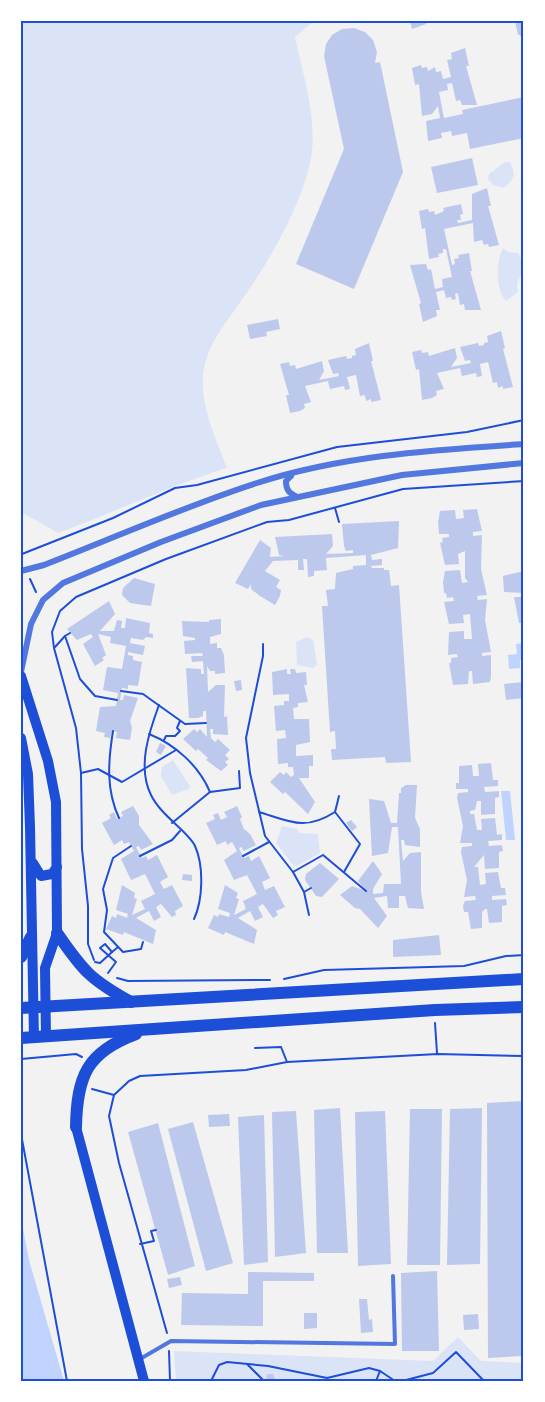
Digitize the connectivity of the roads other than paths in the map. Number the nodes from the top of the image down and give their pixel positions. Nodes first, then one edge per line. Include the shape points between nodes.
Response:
1 (524, 444) edge
2 (524, 463) edge
3 (292, 475) junction
4 (298, 497) junction
5 (24, 571) edge
6 (21, 674) edge
7 (21, 738) edge
8 (31, 859) junction
9 (57, 867) junction
10 (57, 933) junction
11 (31, 937) junction
12 (21, 957) edge
13 (524, 979) edge
14 (133, 1003) junction
15 (524, 1007) edge
16 (34, 1008) edge
17 (151, 1028) junction
18 (34, 1038) edge
19 (76, 1127) joint
20 (393, 1276) dead end
21 (139, 1359) junction
22 (144, 1381) edge

1 - 3 street via 410,452
2 - 4 street via 402,475
3 - 4 street via 286,488
3 - 5 street via 258,483
4 - 6 street via 261,505 63,583 43,600 31,624
6 - 9 main road via 48,761 56,802
7 - 8 main road via 27,774
8 - 9 main road via 40,876 52,874
8 - 11 main road
9 - 10 main road
10 - 14 main road via 81,968 99,984
10 - 16 main road
11 - 12 main road
11 - 16 main road
13 - 14 main road
14 - 16 main road
15 - 17 main road
16 - 18 main road
17 - 18 main road
17 - 19 main road via 106,1047 96,1056 79,1087
19 - 21 main road
20 - 21 lane via 395,1344 168,1342
21 - 22 main road

